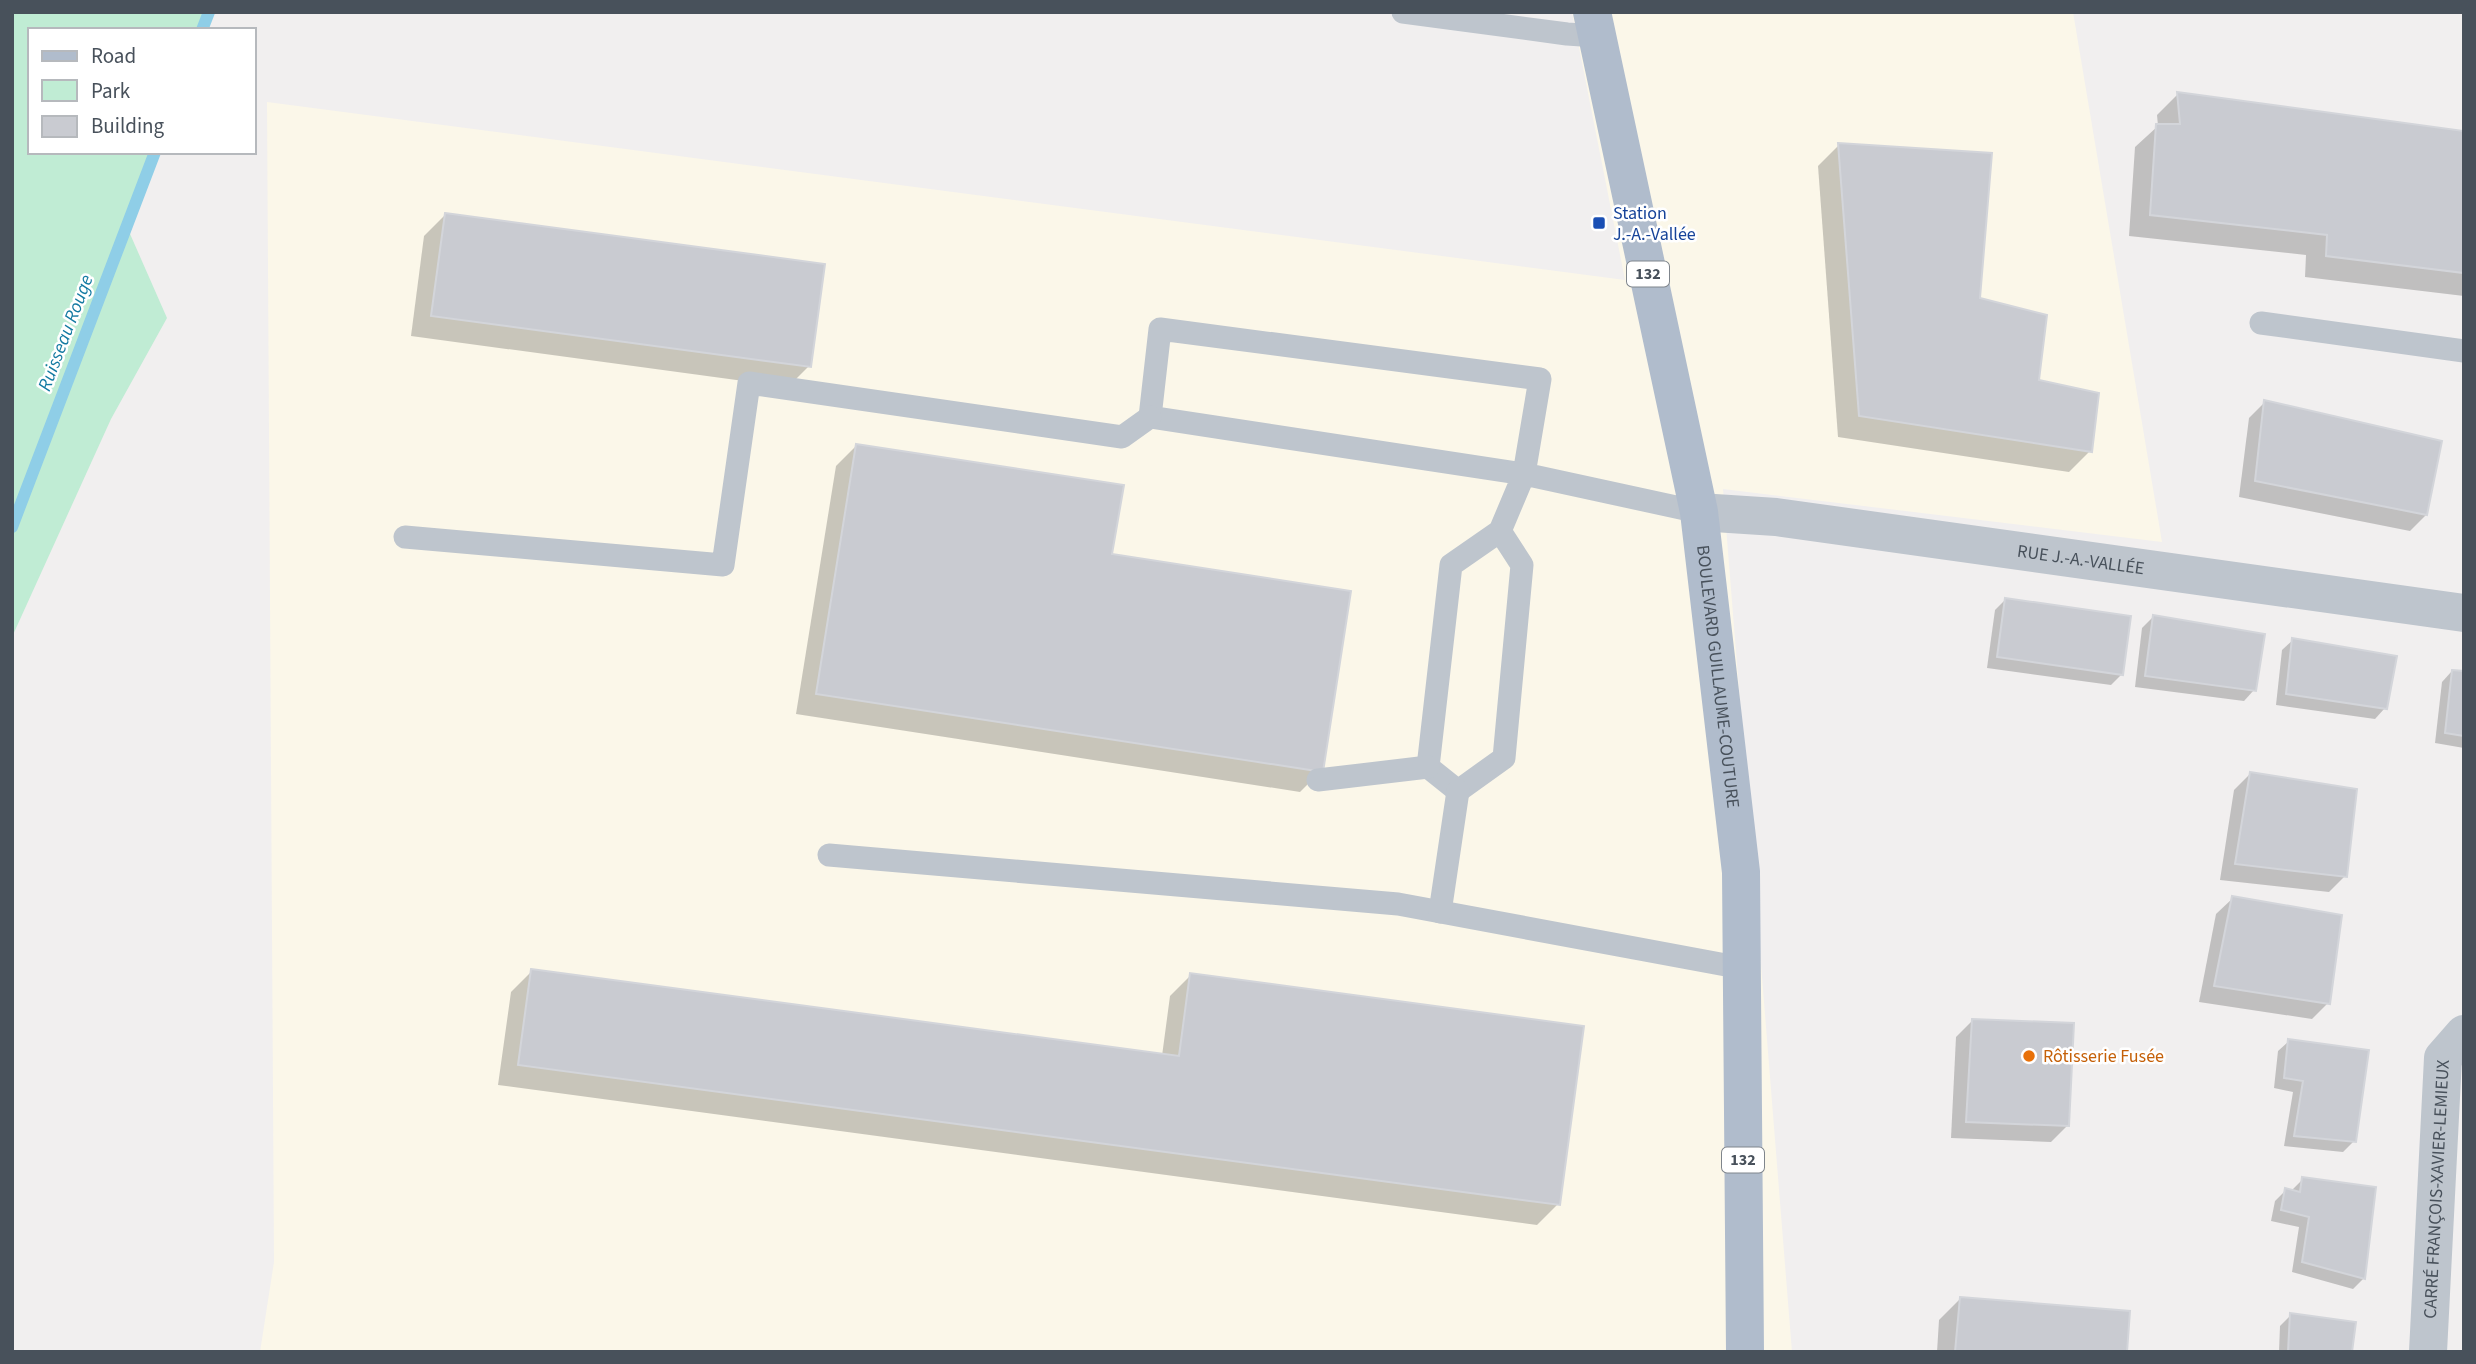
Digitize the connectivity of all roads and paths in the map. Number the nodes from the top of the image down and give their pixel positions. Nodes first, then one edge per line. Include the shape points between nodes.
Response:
1 (1403, 12) edge
2 (1594, 24) edge
3 (2261, 323) dead end
4 (2464, 351) edge
5 (1150, 417) junction
6 (1524, 474) junction
7 (1699, 512) junction
8 (1500, 531) junction
9 (405, 537) dead end
10 (2464, 613) edge
11 (1428, 767) junction
12 (1318, 780) dead end
13 (1458, 791) junction
14 (829, 855) dead end
15 (1440, 912) junction
16 (1742, 968) junction
17 (2464, 1034) edge
18 (1745, 1352) edge
19 (2428, 1352) edge

1 - 2 lane via 1567,34
2 - 7 main road, BOULEVARD GUILLAUME-COUTURE / 132
3 - 4 lane
5 - 6 lane
5 - 6 lane via 1160,329 1540,379
5 - 9 lane via 1122,437 749,383 723,565
6 - 7 lane
6 - 8 lane
7 - 10 street, RUE J.-A.-VALLÉE via 1776,517
7 - 16 main road, BOULEVARD GUILLAUME-COUTURE / 132 via 1741,872
8 - 11 lane via 1451,565
8 - 13 lane via 1522,565 1504,758
11 - 12 lane
11 - 13 lane
13 - 15 lane
14 - 15 lane via 1398,904
15 - 16 lane
16 - 18 main road, BOULEVARD GUILLAUME-COUTURE / 132
17 - 19 street, CARRÉ FRANÇOIS-XAVIER-LEMIEUX via 2443,1058

